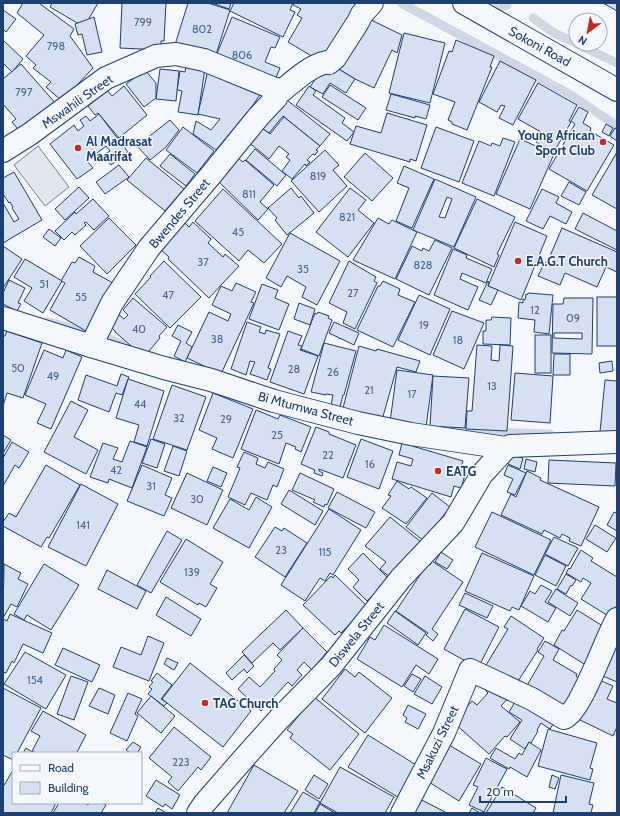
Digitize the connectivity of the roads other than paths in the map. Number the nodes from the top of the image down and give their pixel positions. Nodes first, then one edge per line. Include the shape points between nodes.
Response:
1 (372, 3) edge
2 (464, 3) edge
3 (280, 90) junction
4 (617, 90) edge
5 (3, 151) edge
6 (3, 318) edge
7 (91, 346) junction
8 (617, 442) edge
9 (506, 448) junction
10 (617, 619) edge
11 (198, 813) edge
12 (402, 813) edge

1 - 3 street via 362,14 335,58 329,63 306,71
2 - 4 street, Sokoni Road
3 - 5 street, Mswahili Street via 204,60 176,54 156,56 106,78
3 - 7 street, Bwendes Street via 276,98 149,248 112,303
6 - 7 street, Bi Mtumwa Street
7 - 9 street, Bi Mtumwa Street via 274,401 358,423 411,434
8 - 9 street, Bi Mtumwa Street
9 - 11 street, Diswela Street via 482,474 452,523 401,578 331,666 279,719
10 - 12 street, Msakuzi Street via 593,673 568,717 564,718 532,699 470,670 444,733

